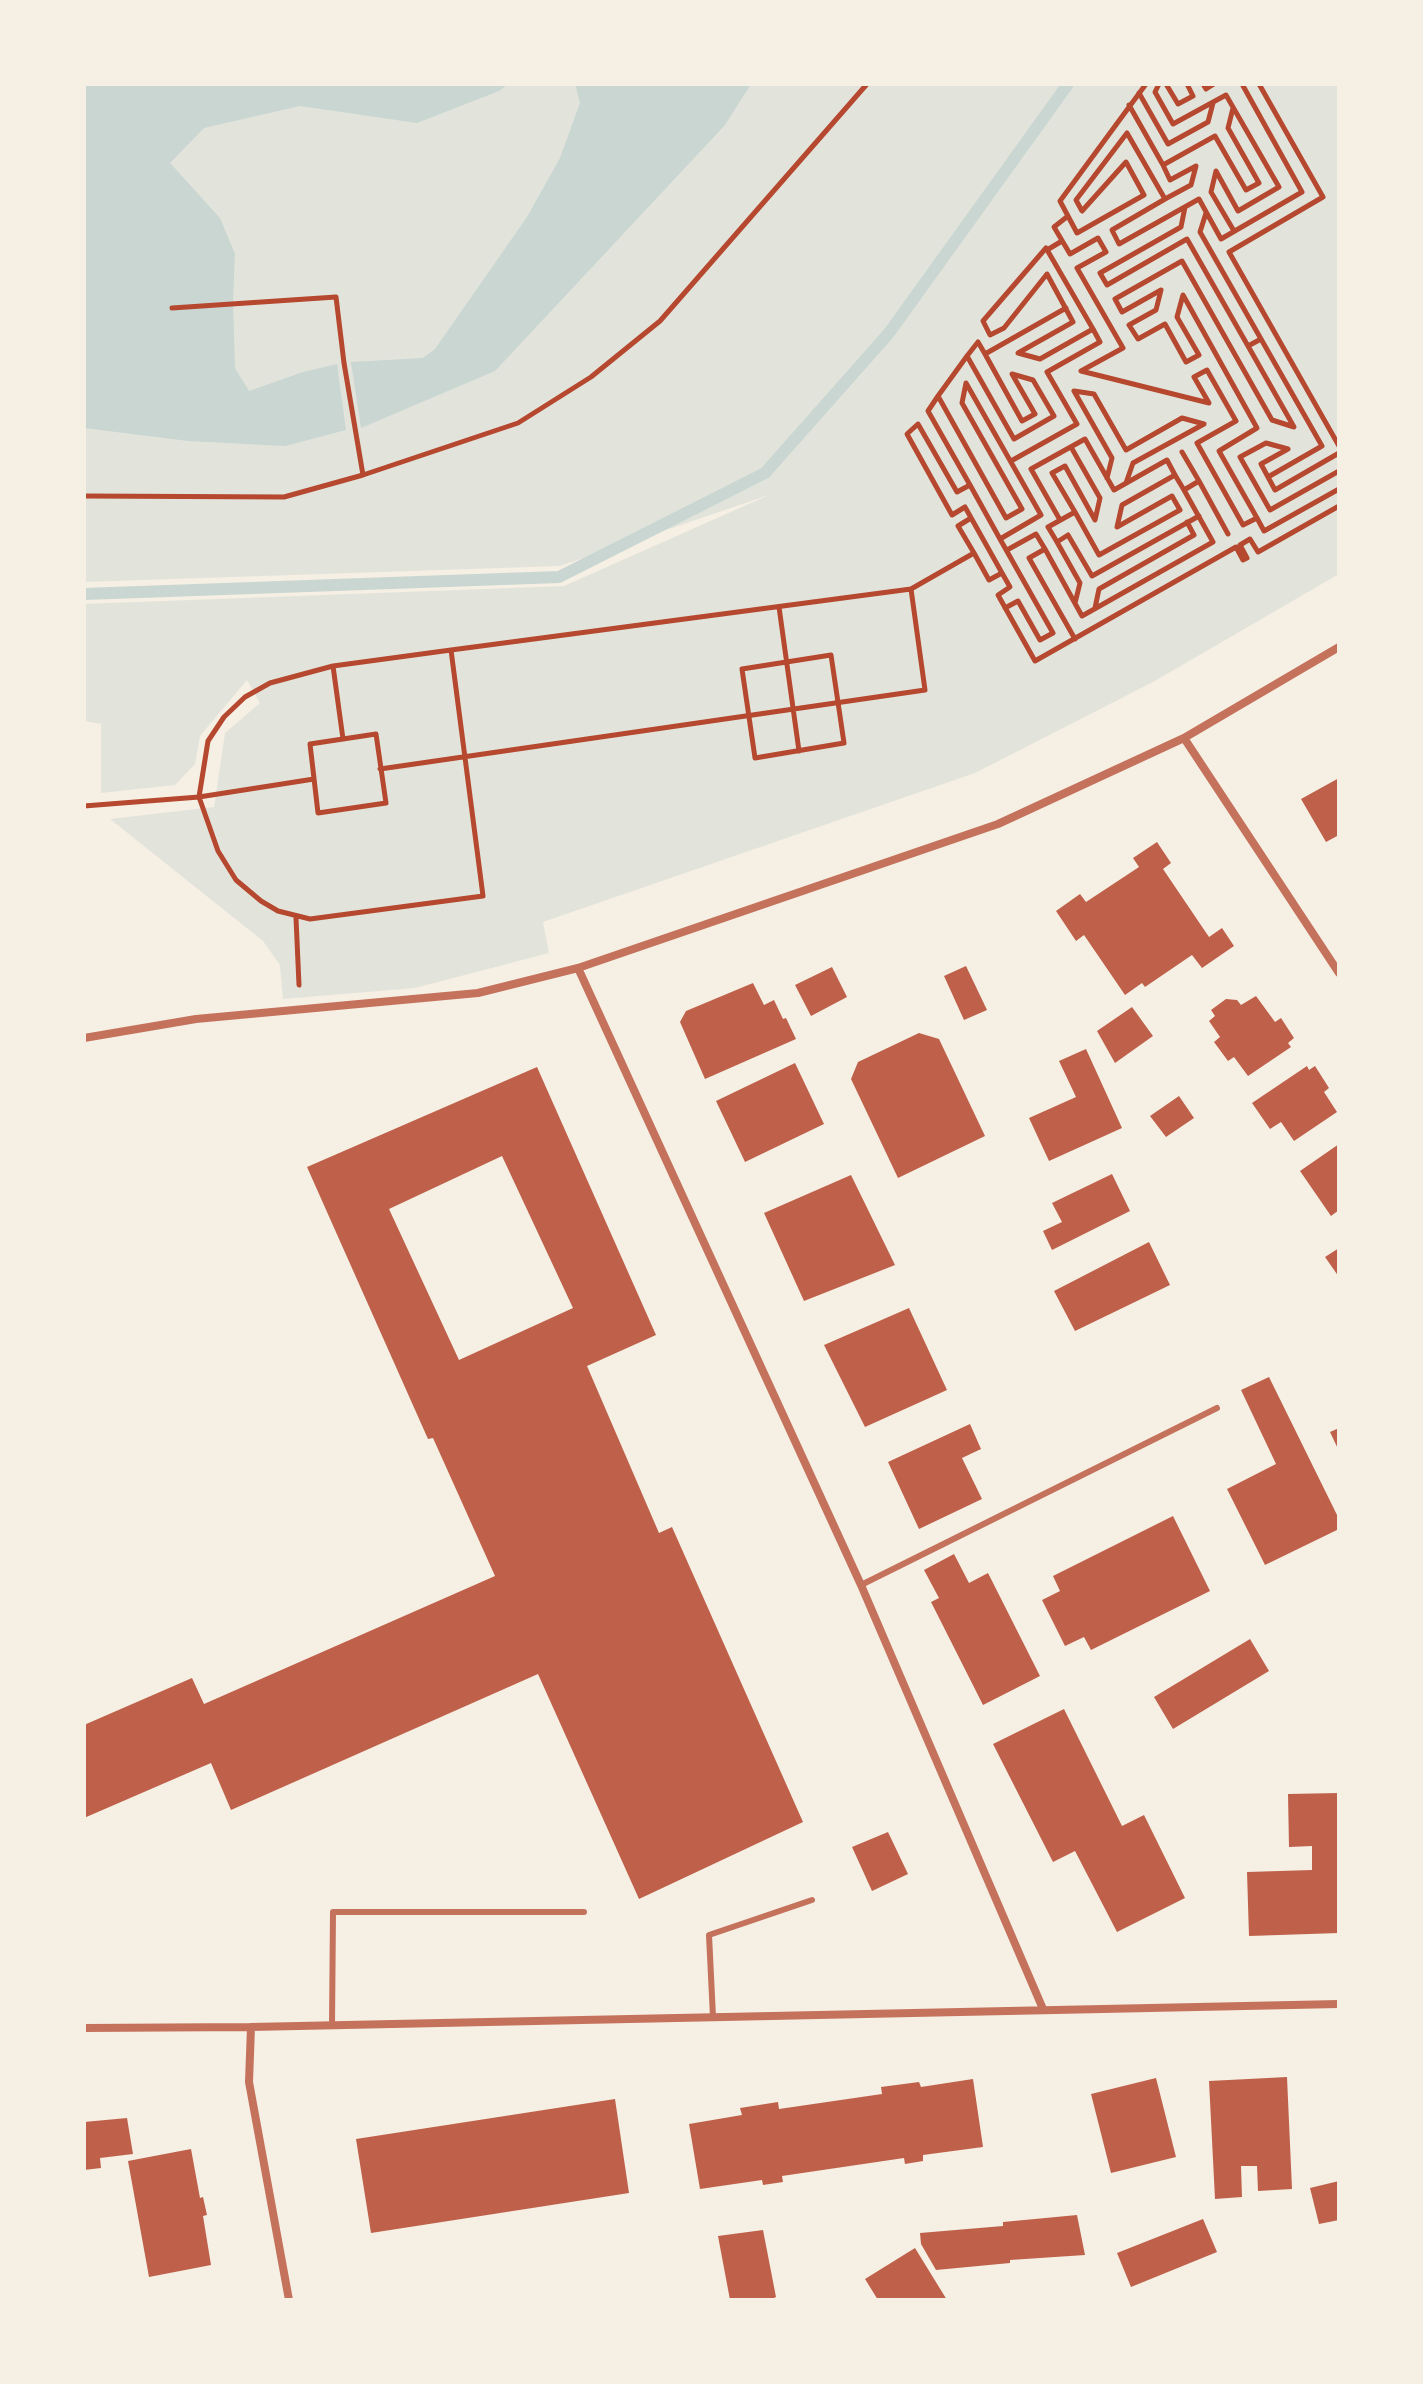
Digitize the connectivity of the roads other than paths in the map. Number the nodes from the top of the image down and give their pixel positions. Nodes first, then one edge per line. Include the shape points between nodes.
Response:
1 (1339, 647) edge
2 (1184, 738) junction
3 (578, 968) junction
4 (1339, 973) edge
5 (84, 1038) edge
6 (1217, 1408) dead end
7 (861, 1585) junction
8 (812, 1900) dead end
9 (584, 1912) dead end
10 (1339, 2004) edge
11 (1043, 2009) junction
12 (713, 2017) junction
13 (332, 2025) junction
14 (251, 2027) junction
15 (84, 2028) edge
16 (289, 2300) edge

1 - 2 street
2 - 3 street via 998,824
2 - 4 street
3 - 5 street via 478,993 196,1019
3 - 7 street
6 - 7 lane
7 - 11 street
8 - 12 lane via 709,1935
9 - 13 lane via 333,1912
10 - 11 street
11 - 12 street
12 - 13 street
13 - 14 street
14 - 15 street
14 - 16 street via 249,2082

